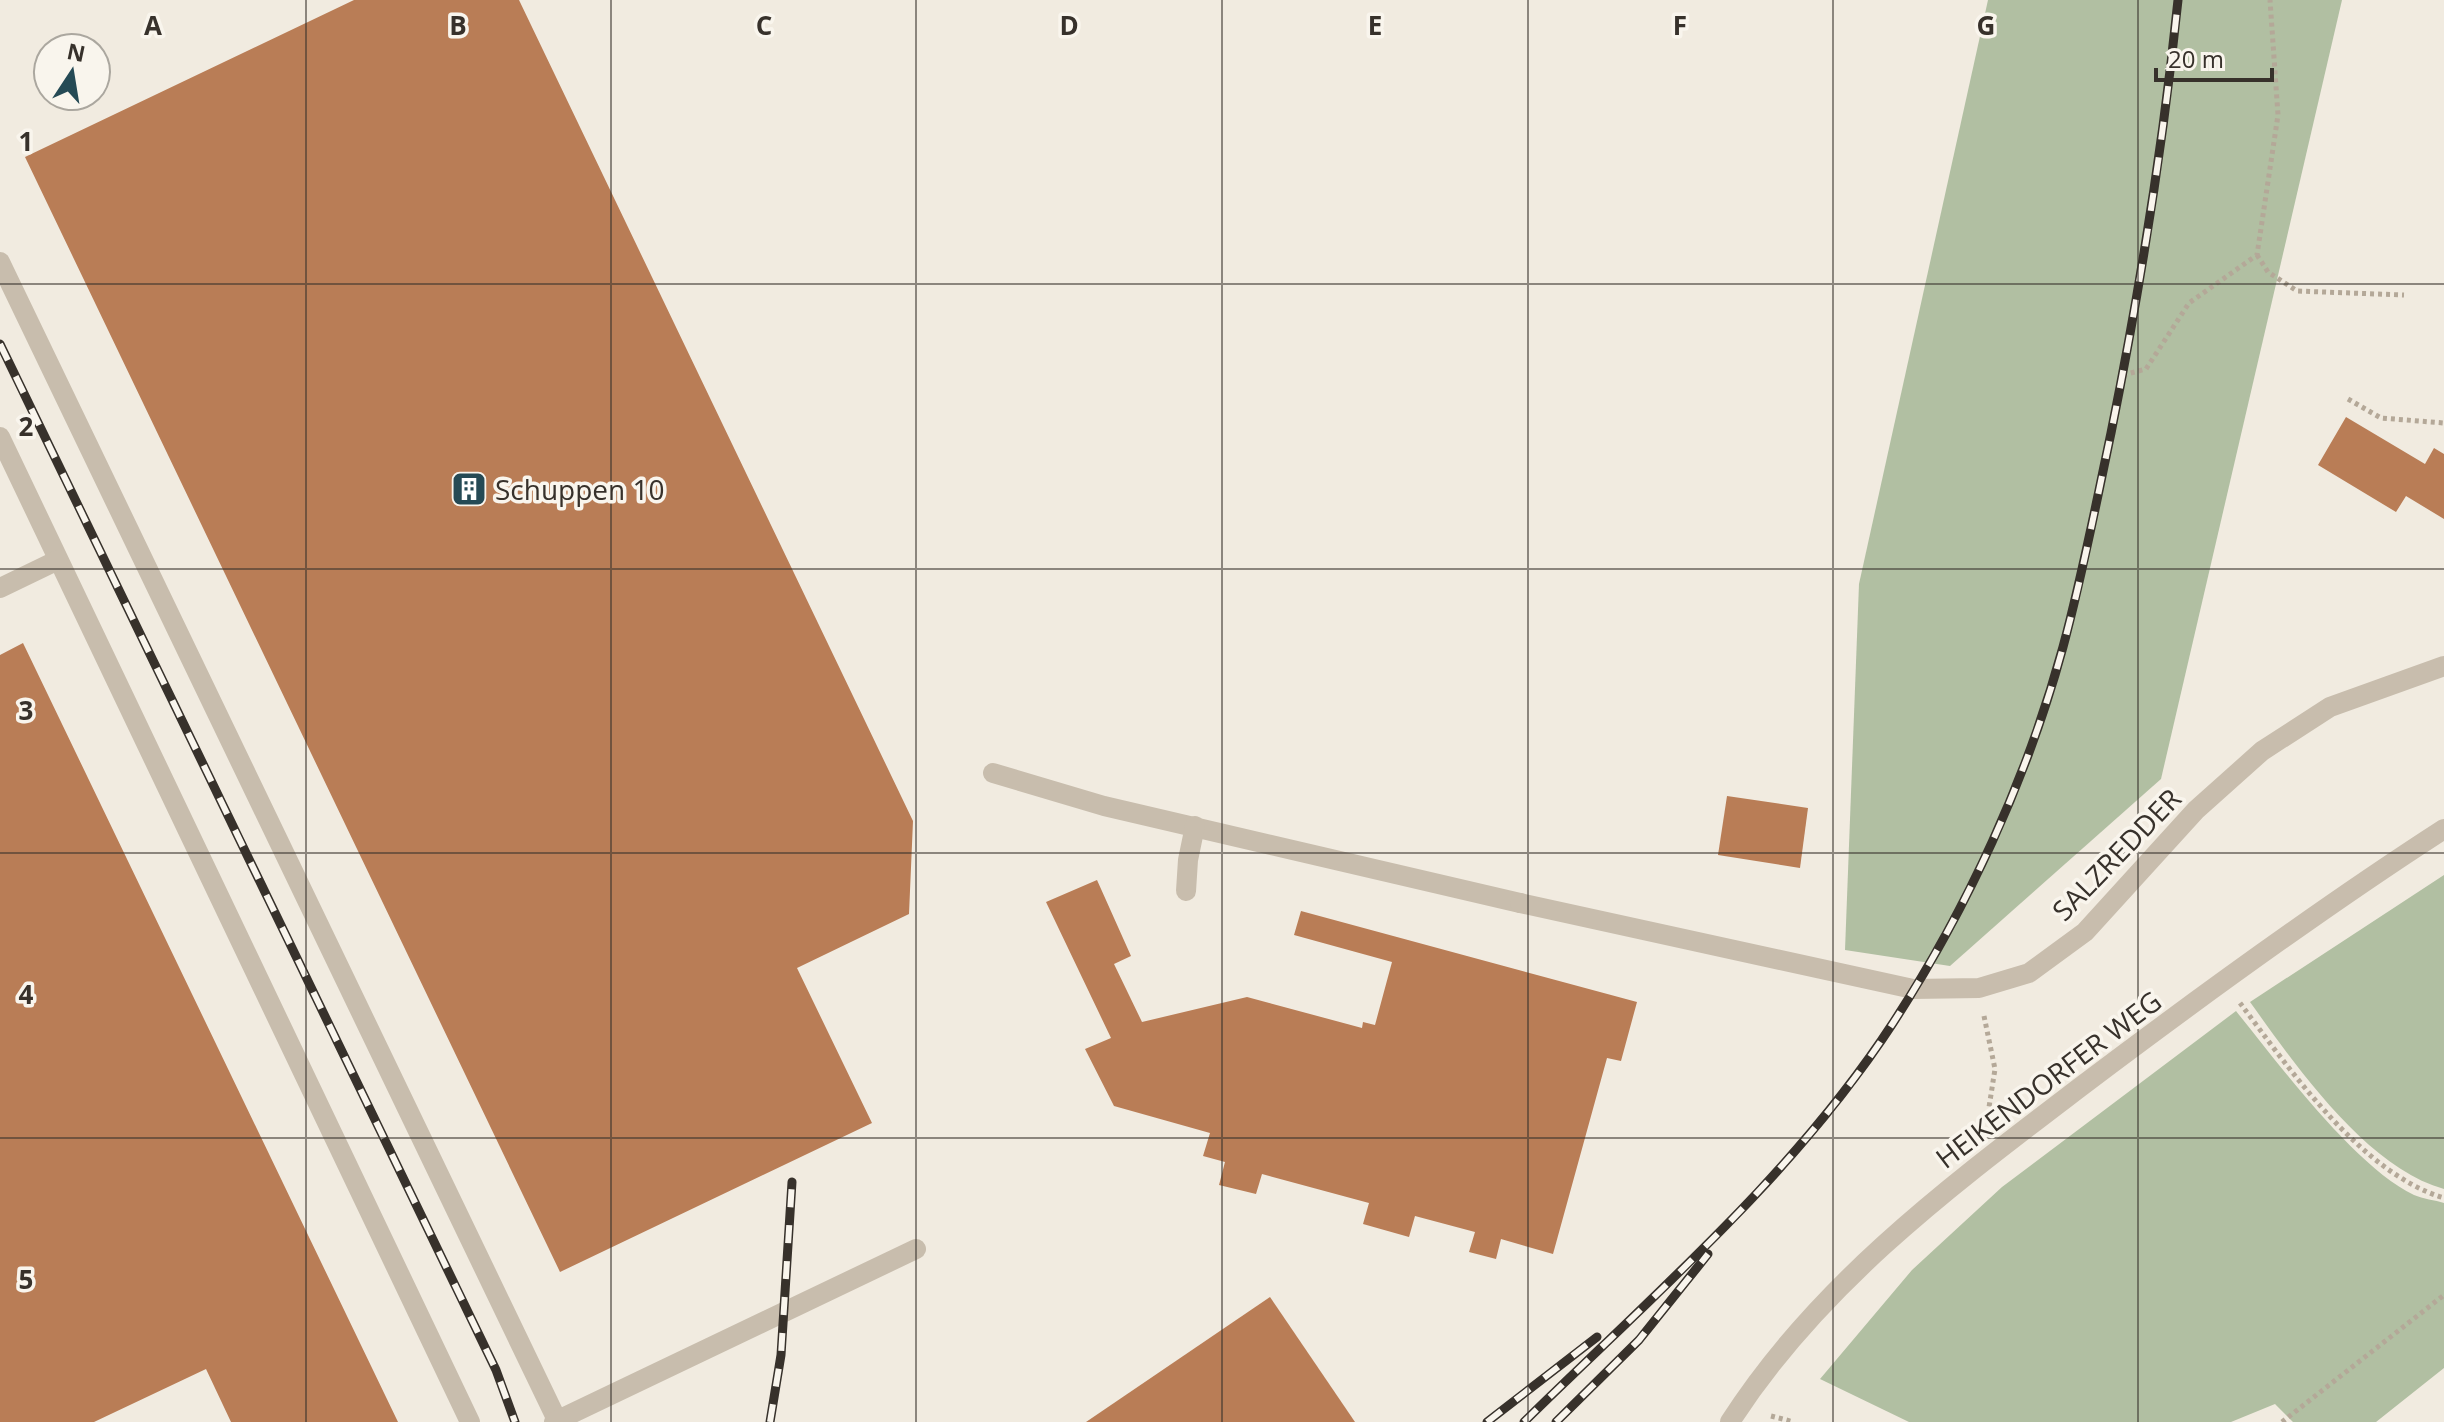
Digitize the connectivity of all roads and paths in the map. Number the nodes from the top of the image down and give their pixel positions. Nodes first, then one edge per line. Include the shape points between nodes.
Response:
1 (2270, 0) edge
2 (2257, 255) junction
3 (0, 262) edge
4 (2404, 295) dead end
5 (2123, 375) dead end
6 (2348, 399) dead end
7 (2444, 423) edge
8 (0, 437) edge
9 (58, 560) junction
10 (0, 588) edge
11 (2444, 666) edge
12 (993, 773) dead end
13 (1195, 826) junction
14 (2444, 829) edge
15 (1186, 891) dead end
16 (2222, 980) junction
17 (1984, 1013) dead end
18 (1989, 1103) dead end
19 (2444, 1198) edge
20 (916, 1249) dead end
21 (2444, 1295) edge
22 (556, 1421) edge
23 (470, 1422) edge
24 (1730, 1422) edge
25 (2282, 1422) edge

1 - 2 path via 2278,115
2 - 4 path via 2268,272 2297,291
2 - 5 path via 2189,303 2146,369
3 - 22 street
6 - 7 path via 2381,418
8 - 9 street
9 - 10 street
9 - 23 street
11 - 13 street, SALZREDDER via 2330,707 2262,751 2196,810 2085,932 2029,973 1979,988 1913,989
12 - 13 street, SALZREDDER
13 - 15 street
14 - 16 street, HEIKENDORFER WEG
16 - 19 path via 2293,1073 2377,1163 2418,1190
16 - 24 street, HEIKENDORFER WEG via 1882,1245 1799,1329
17 - 18 path via 1995,1069
20 - 22 street
21 - 25 path

